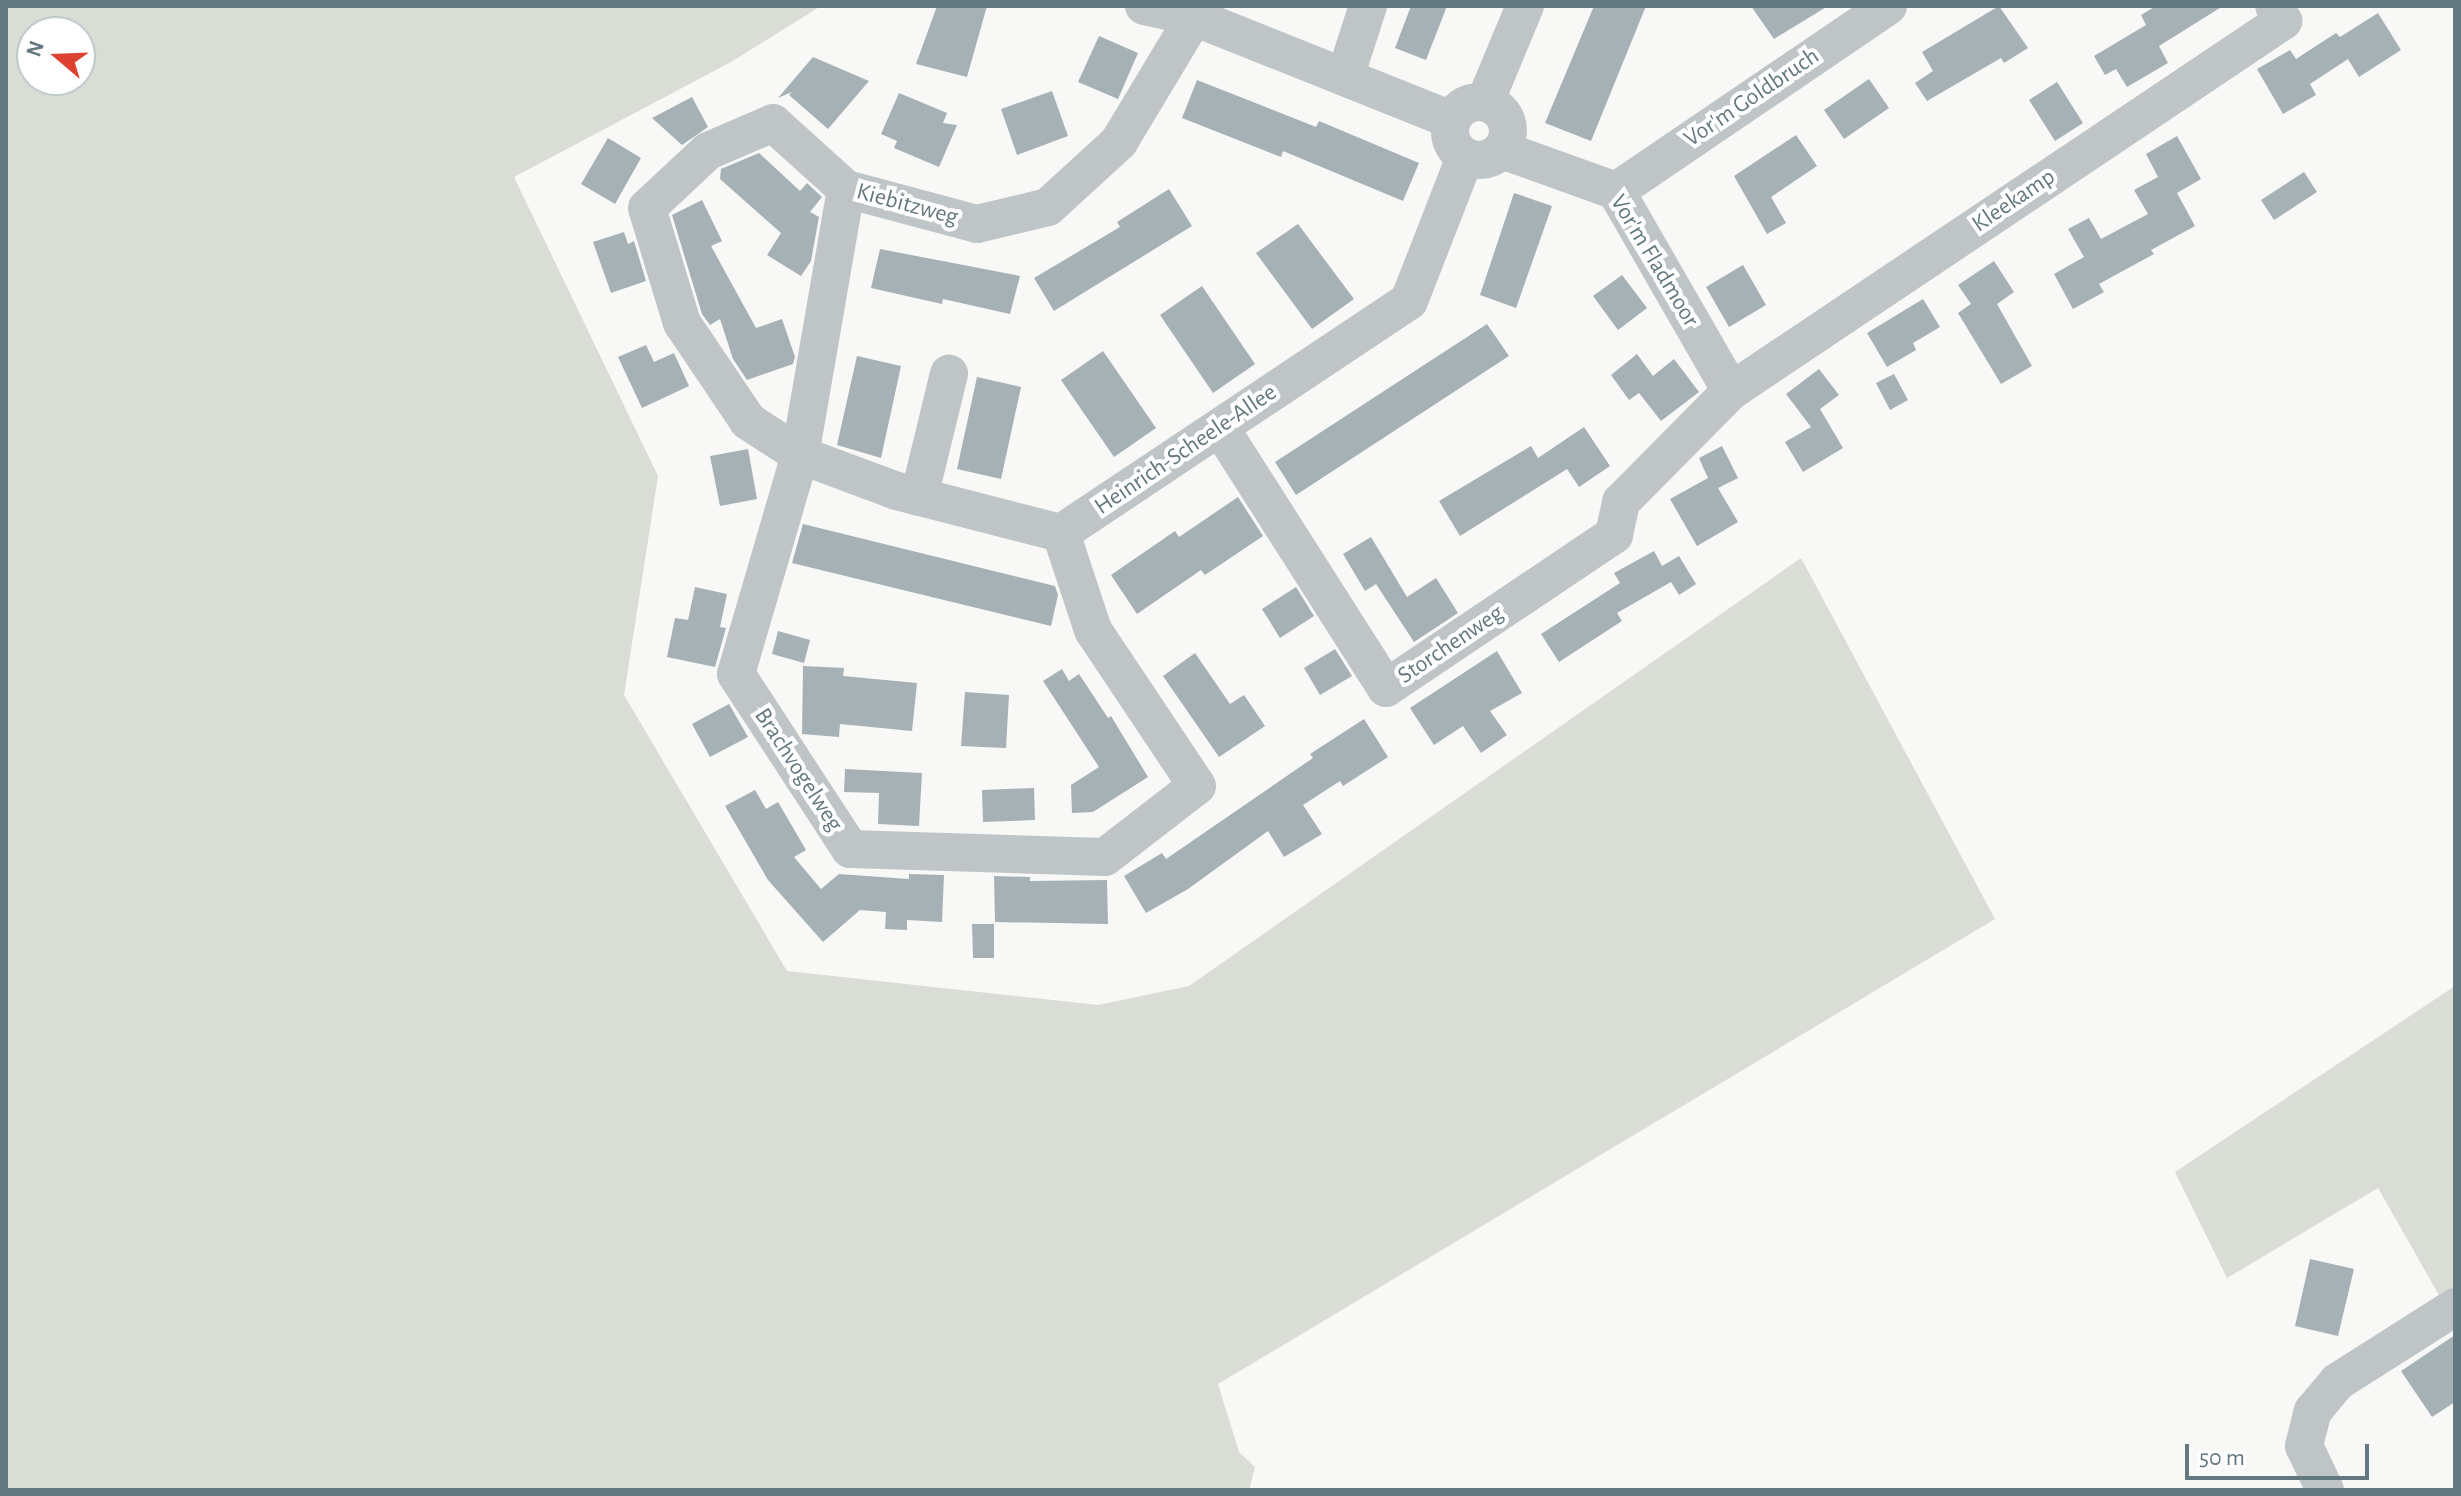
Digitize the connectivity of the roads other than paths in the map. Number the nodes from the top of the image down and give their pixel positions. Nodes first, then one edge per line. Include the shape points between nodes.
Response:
1 (1144, 6) edge
2 (1368, 6) edge
3 (1525, 6) edge
4 (1888, 6) edge
5 (2274, 6) edge
6 (1217, 18) edge
7 (1345, 77) junction
8 (1485, 102) junction
9 (1451, 120) junction
10 (1502, 150) junction
11 (1465, 157) junction
12 (846, 189) junction
13 (1616, 191) junction
14 (949, 374) dead end
15 (1731, 391) junction
16 (1221, 429) junction
17 (800, 455) junction
18 (919, 497) junction
19 (1061, 533) junction
20 (2455, 1307) edge
21 (2325, 1490) edge

1 - 6 street
2 - 7 street
3 - 8 street
4 - 13 street, Vor'm Goldbruch
5 - 15 street, Kleekamp via 2283,21
6 - 7 street
6 - 12 street, Kiebitzweg via 1119,142 1048,207 977,224
7 - 9 street
8 - 9 street via 1464,106
8 - 10 street via 1506,120
9 - 11 street via 1451,143
10 - 11 street via 1480,161
10 - 13 street, Vor'm Fladmoor
11 - 16 street, Heinrich-Scheele-Allee via 1409,301
12 - 17 street, Brachvogelweg
12 - 17 street, Kiebitzweg via 773,123 708,151 647,208 682,323 748,421
13 - 15 street, Vor'm Fladmoor
14 - 18 street
15 - 16 street, Storchenweg via 1621,502 1614,535 1386,688
16 - 19 street, Heinrich-Scheele-Allee
17 - 18 street
17 - 19 street, Brachvogelweg via 736,674 850,849 1105,857 1197,786 1093,630
18 - 19 street
20 - 21 street via 2337,1382 2313,1411 2304,1446

